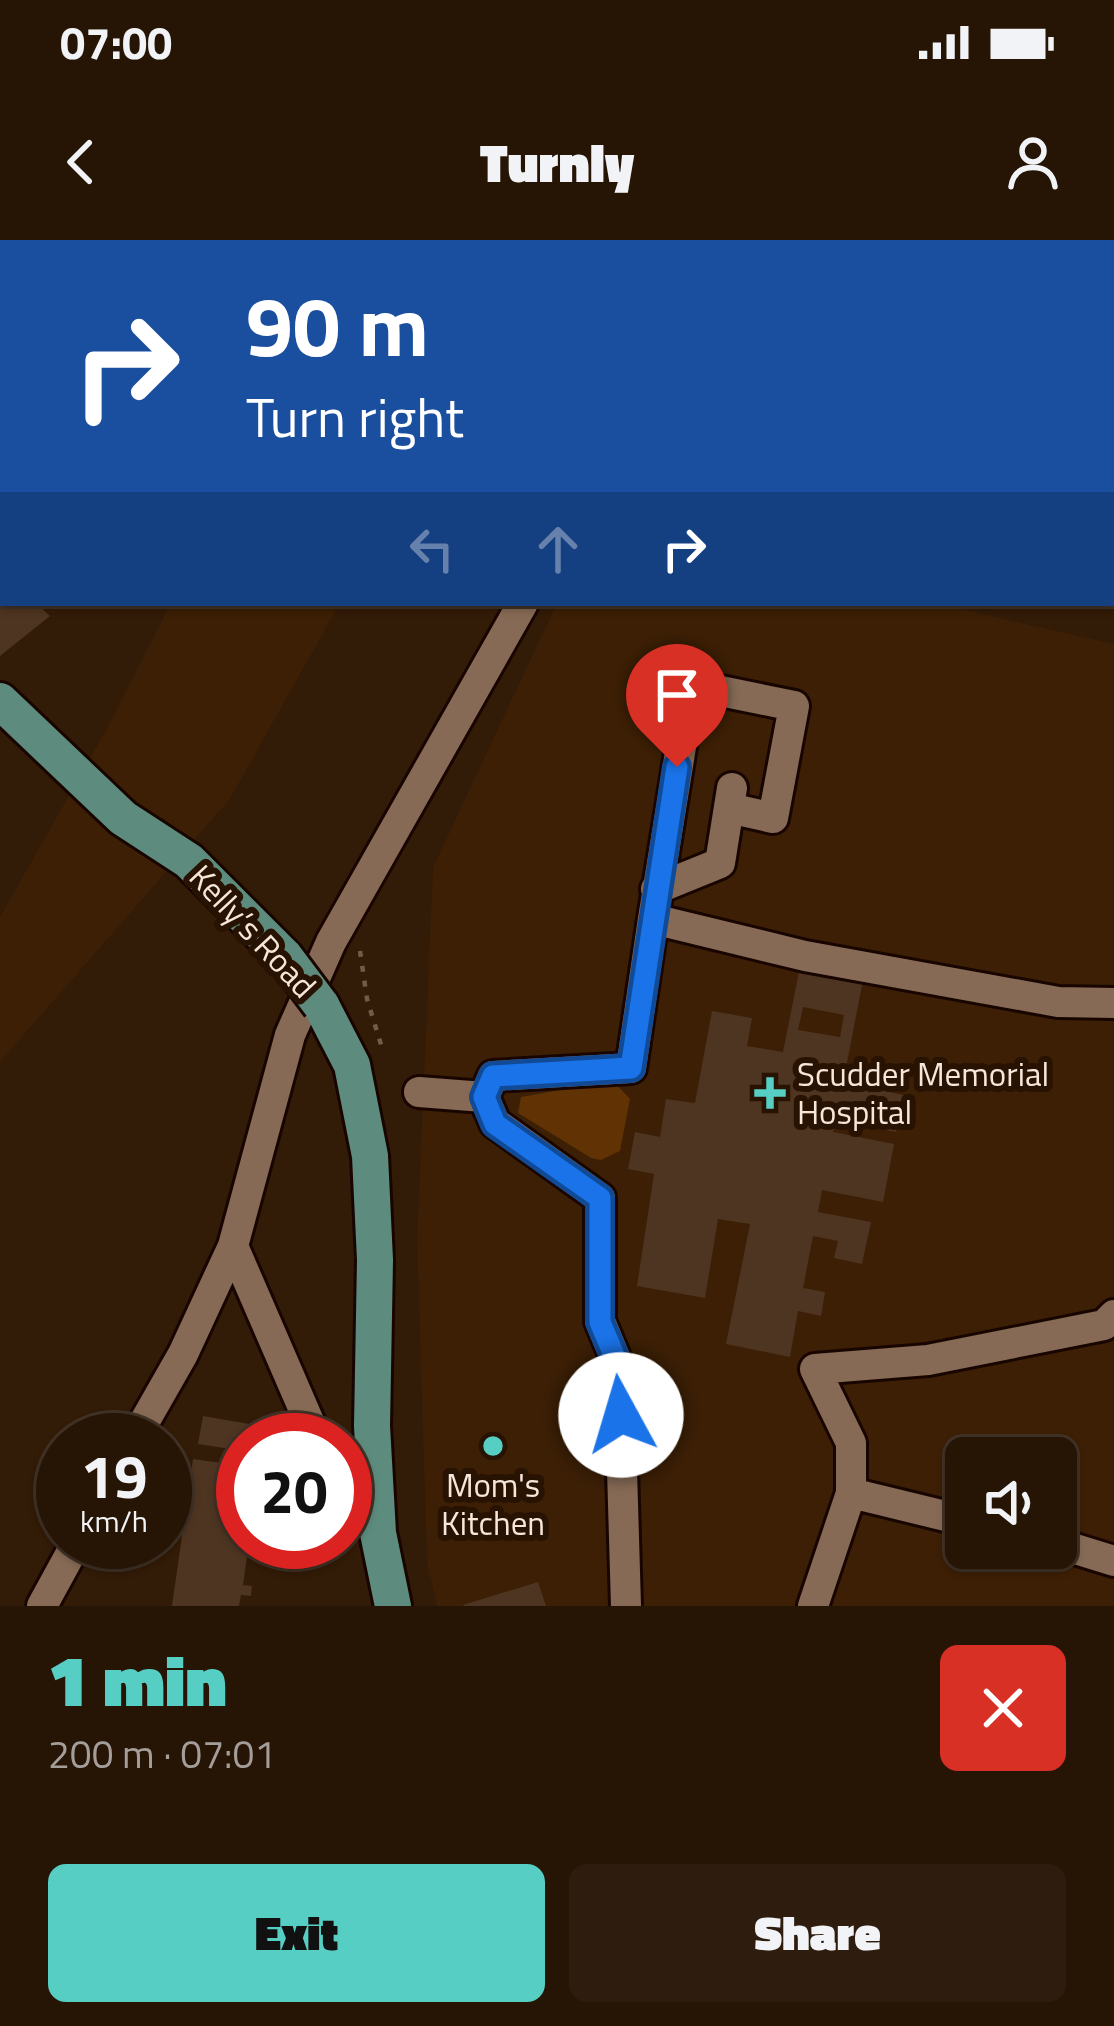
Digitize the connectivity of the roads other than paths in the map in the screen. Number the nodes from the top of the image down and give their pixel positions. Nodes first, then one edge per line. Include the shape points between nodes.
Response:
1 (522, 606) edge
2 (0, 701) edge
3 (654, 904) junction
4 (1114, 1003) edge
5 (419, 1092) road end
6 (484, 1097) junction
7 (233, 1246) junction
8 (1114, 1315) edge
9 (149, 1413) edge
10 (305, 1413) edge
11 (850, 1493) junction
12 (945, 1516) edge
13 (372, 1524) edge
14 (378, 1533) junction
15 (1077, 1550) edge
16 (1114, 1561) edge
17 (62, 1569) edge
18 (42, 1606) edge
19 (393, 1606) edge
20 (626, 1606) edge
21 (813, 1606) edge

1 - 7 street via 331,942 290,1035
2 - 14 main road, Kelly’s Road, bridge via 123,818 189,861 285,957 352,1065 370,1156
3 - 3 street via 691,686 794,706 773,818 730,798 720,862
3 - 4 street via 805,956 1058,1002
3 - 6 street via 631,1068 493,1076
5 - 6 street
6 - 20 street via 495,1124 600,1198 600,1322 619,1367
7 - 9 street
7 - 10 street
8 - 11 street via 1104,1325 928,1360 815,1370 851,1443
11 - 12 street
11 - 21 street
13 - 14 street
14 - 19 main road, Kelly’s Road
15 - 16 street
17 - 18 street

